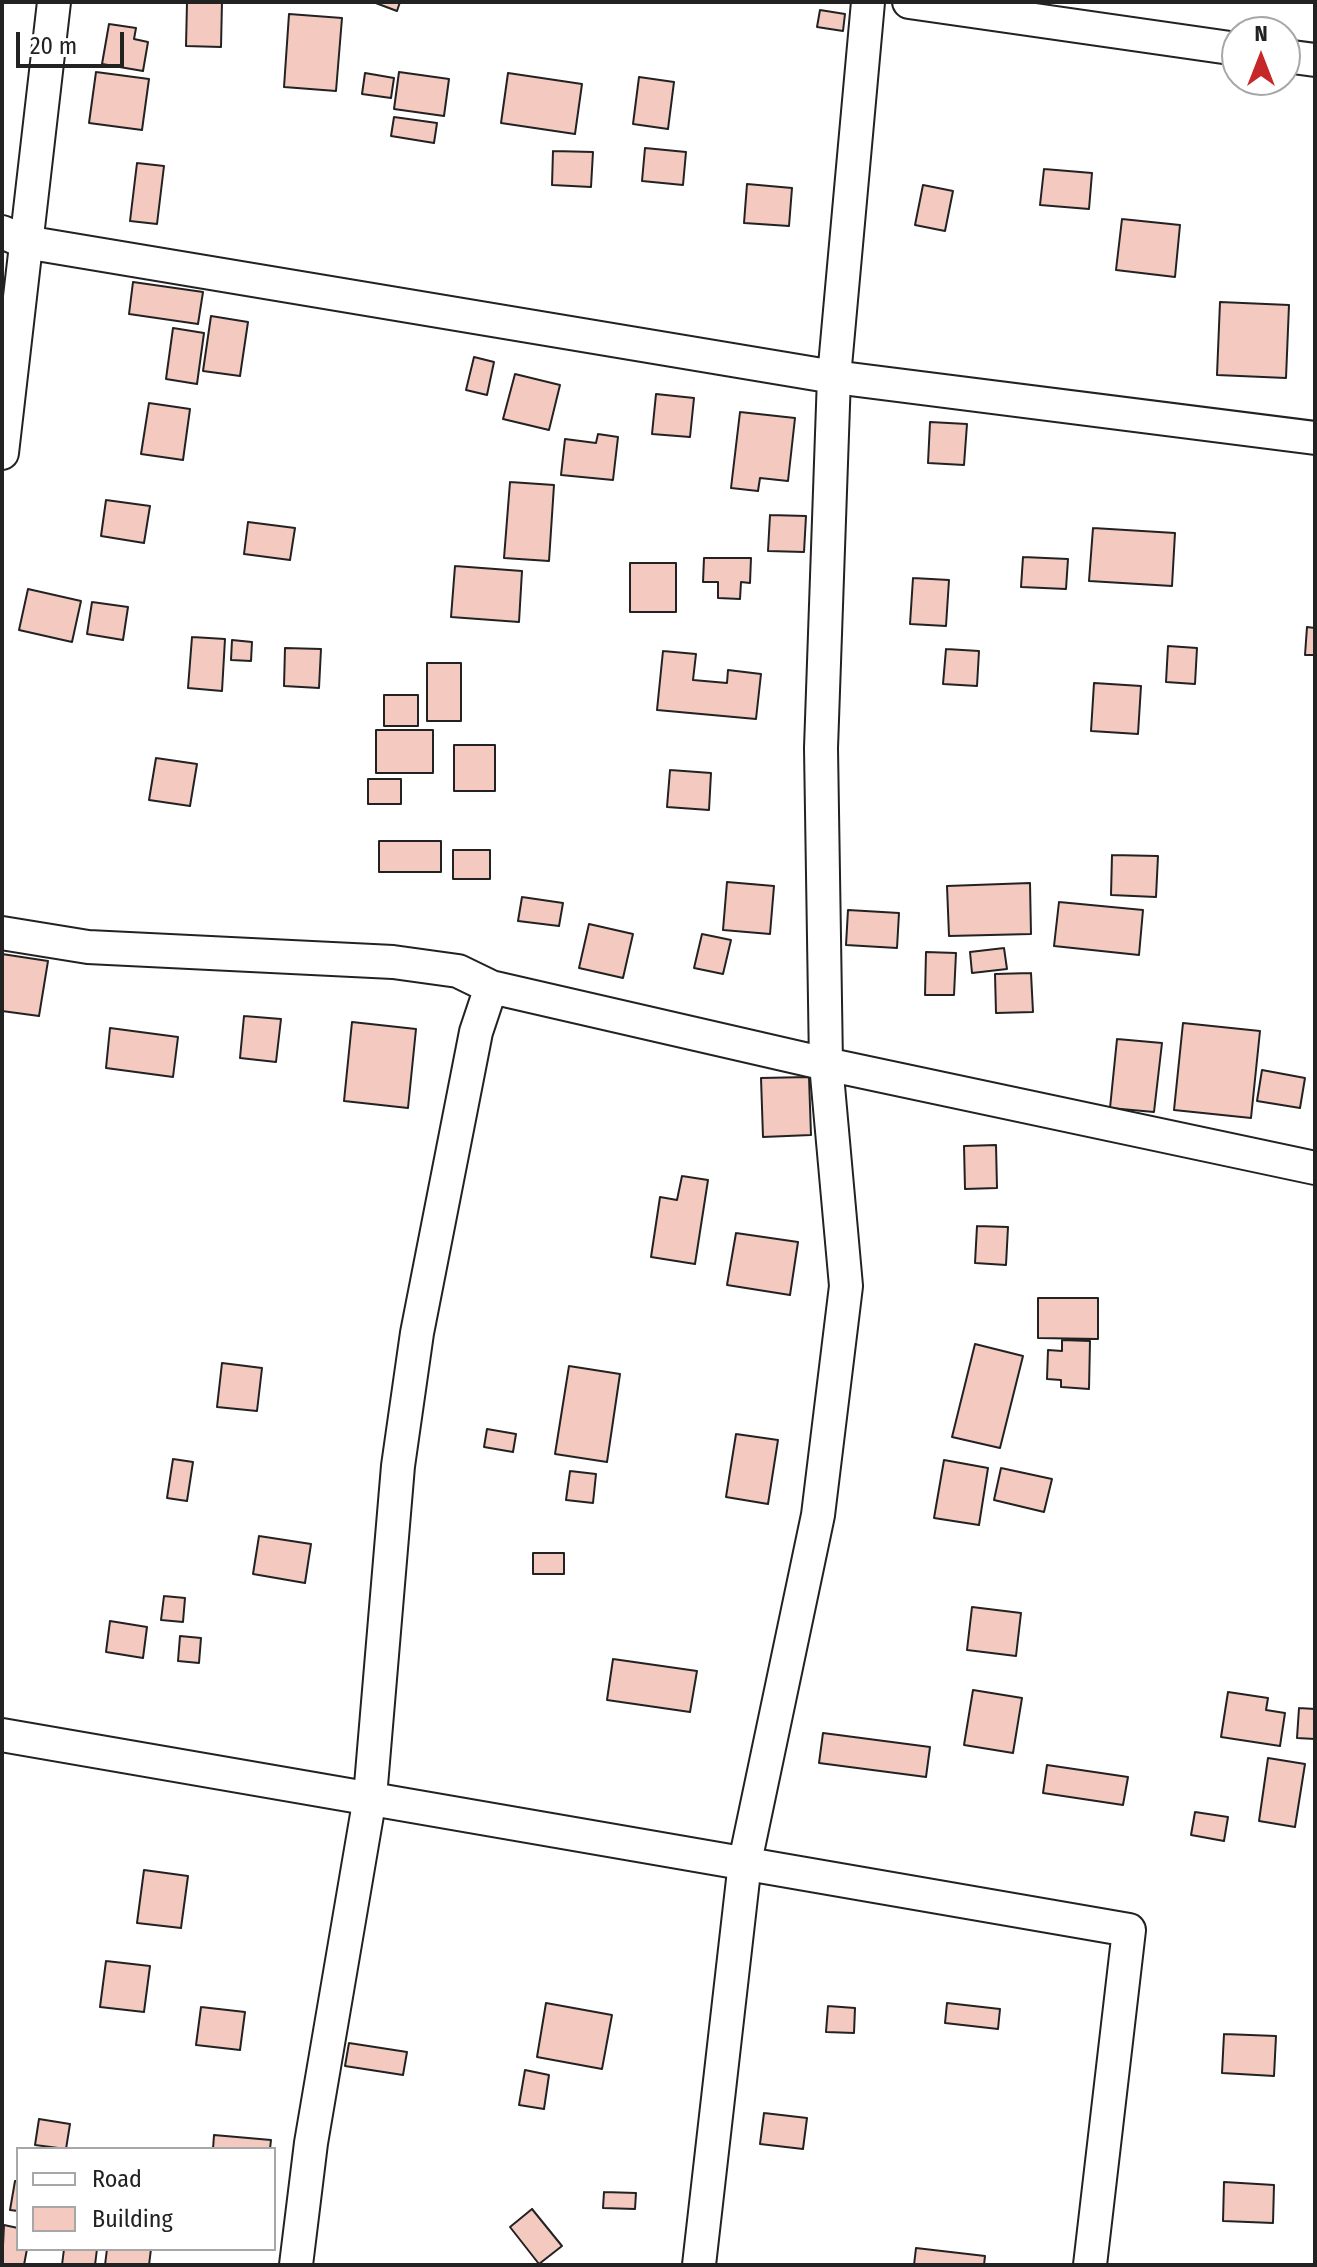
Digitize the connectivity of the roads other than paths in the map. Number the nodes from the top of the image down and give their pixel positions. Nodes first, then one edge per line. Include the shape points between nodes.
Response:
1 (54, 2) edge
2 (868, 2) edge
3 (909, 2) edge
4 (1221, 47) edge
5 (13, 237) edge
6 (834, 377) junction
7 (1315, 438) edge
8 (2, 453) edge
9 (2, 933) edge
10 (491, 987) junction
11 (826, 1064) junction
12 (1315, 1168) edge
13 (2, 1735) edge
14 (370, 1797) junction
15 (745, 1862) junction
16 (296, 2265) edge
17 (699, 2265) edge
18 (1090, 2265) edge

1 - 5 street
2 - 6 street
3 - 4 street
5 - 6 street
5 - 8 street
6 - 7 street
6 - 11 street via 821,748
9 - 10 street via 88,947 393,962 458,971
10 - 11 street
10 - 14 street via 476,1032 417,1333 398,1466
11 - 12 street
11 - 15 street via 846,1286 818,1515
13 - 14 street
14 - 15 street
14 - 16 street via 311,2143
15 - 17 street
15 - 18 street via 1129,1930

